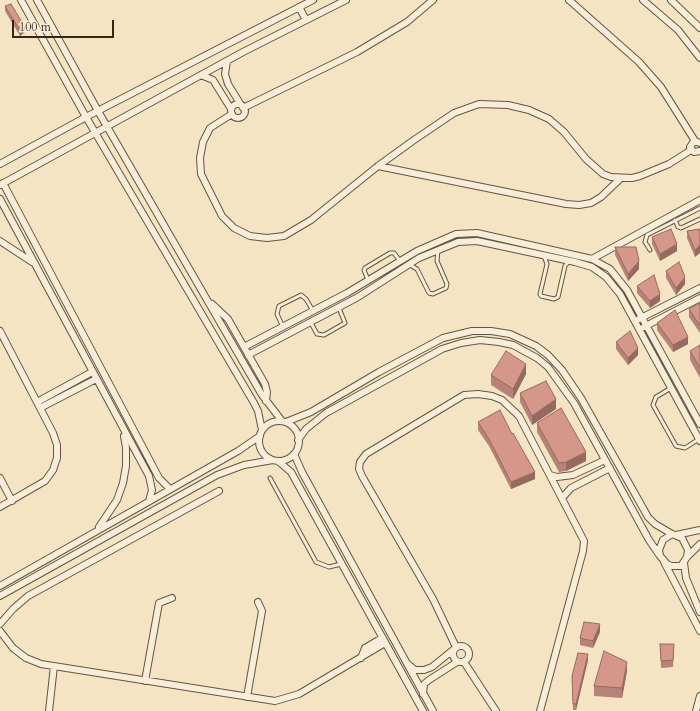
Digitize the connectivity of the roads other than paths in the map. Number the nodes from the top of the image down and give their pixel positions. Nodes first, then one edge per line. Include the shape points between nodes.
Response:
1 (21, 0) edge
2 (37, 0) edge
3 (313, 0) edge
4 (346, 0) edge
5 (433, 0) edge
6 (569, 0) edge
7 (643, 0) edge
8 (671, 0) edge
9 (299, 7) junction
10 (306, 20) junction
11 (700, 28) edge
12 (700, 58) edge
13 (227, 61) junction
14 (201, 75) junction
15 (242, 107) junction
16 (98, 111) junction
17 (232, 112) junction
18 (86, 117) junction
19 (107, 126) junction
20 (95, 133) junction
21 (698, 142) edge
22 (691, 150) junction
23 (700, 151) edge
24 (128, 163) junction
25 (0, 164) edge
26 (378, 166) junction
27 (118, 171) junction
28 (621, 178) junction
29 (2, 184) edge
30 (0, 199) edge
31 (700, 200) edge
32 (700, 209) edge
33 (20, 213) junction
34 (10, 219) junction
35 (700, 219) edge
36 (675, 220) junction
37 (0, 241) edge
38 (438, 250) junction
39 (650, 250) dead end
40 (544, 256) junction
41 (592, 259) junction
42 (400, 261) junction
43 (569, 261) junction
44 (34, 263) junction
45 (406, 266) junction
46 (368, 280) junction
47 (700, 288) edge
48 (700, 298) edge
49 (210, 303) junction
50 (338, 307) junction
51 (313, 311) junction
52 (642, 317) junction
53 (310, 321) junction
54 (635, 321) junction
55 (283, 326) junction
56 (647, 326) junction
57 (640, 330) junction
58 (0, 331) edge
59 (244, 347) junction
60 (248, 355) junction
61 (92, 372) junction
62 (96, 379) junction
63 (671, 388) junction
64 (266, 401) junction
65 (37, 402) junction
66 (40, 408) junction
67 (698, 413) edge
68 (688, 418) junction
69 (284, 422) junction
70 (700, 422) edge
71 (691, 425) junction
72 (123, 430) junction
73 (261, 433) junction
74 (298, 440) junction
75 (700, 440) edge
76 (294, 454) junction
77 (276, 460) junction
78 (605, 460) junction
79 (610, 468) junction
80 (550, 475) junction
81 (0, 478) edge
82 (270, 478) dead end
83 (170, 489) junction
84 (219, 491) dead end
85 (562, 498) junction
86 (12, 501) junction
87 (149, 501) junction
88 (0, 507) edge
89 (700, 524) edge
90 (97, 530) junction
91 (697, 531) edge
92 (674, 534) junction
93 (700, 544) edge
94 (662, 558) junction
95 (686, 560) junction
96 (342, 564) junction
97 (30, 569) junction
98 (34, 577) junction
99 (0, 586) edge
100 (0, 596) edge
101 (172, 598) dead end
102 (258, 602) dead end
103 (700, 612) edge
104 (0, 624) edge
105 (0, 631) edge
106 (700, 631) edge
107 (384, 641) junction
108 (455, 648) junction
109 (457, 662) junction
110 (464, 662) junction
111 (408, 664) junction
112 (54, 666) junction
113 (145, 681) junction
114 (423, 694) junction
115 (700, 696) edge
116 (247, 697) junction
117 (49, 711) edge
118 (423, 711) edge
119 (433, 711) edge
120 (496, 711) edge
121 (540, 711) edge
122 (696, 711) edge

1 - 18 street
2 - 16 street
3 - 9 street
4 - 10 street
5 - 15 street via 407,22 357,52
6 - 21 street via 639,62 661,87
7 - 12 street via 678,30
8 - 11 street
9 - 10 street
9 - 16 street
10 - 13 street
13 - 14 street
13 - 15 street via 225,74
14 - 17 street via 214,80
14 - 19 street
15 - 17 street via 236,105
15 - 17 street via 244,114 240,118
16 - 18 street
16 - 19 street
17 - 26 street via 210,128 203,142 201,174 222,216 234,228 250,236 284,236 311,220
18 - 20 street
18 - 25 street
19 - 20 street
19 - 24 street
20 - 27 street
20 - 29 street
21 - 22 street via 690,145
22 - 23 street
22 - 28 street via 669,164 640,176
24 - 27 street
24 - 49 street
26 - 28 street via 566,204 591,204 601,198
26 - 28 street via 454,113 479,104 490,104 529,110 549,119 564,132 586,159 604,174
27 - 73 street via 254,403 258,411
29 - 33 street
30 - 34 street
31 - 41 street
32 - 36 lane
33 - 34 street
33 - 83 street via 159,478
34 - 44 street
35 - 36 lane via 681,228 678,228
36 - 39 lane via 646,236 645,242
37 - 44 street
38 - 40 street via 458,242 477,241
38 - 45 street
38 - 45 lane via 437,261 448,284 446,288 433,294 429,293 417,269
40 - 43 street
40 - 43 lane via 547,264 540,294 554,299 558,297 565,266
41 - 42 street via 466,232 446,238
41 - 52 street via 610,270 627,290
42 - 45 street
42 - 46 street
42 - 46 lane via 392,252 365,268
43 - 54 street via 592,267 606,277 620,294
44 - 61 street
45 - 50 street
46 - 51 street
47 - 52 street
48 - 56 street
49 - 59 street via 223,312
49 - 64 street
50 - 53 street
50 - 53 lane via 345,323 324,335 317,334
51 - 55 street
51 - 55 lane via 301,295 284,303 277,310
52 - 54 street
52 - 56 street
53 - 60 street
54 - 57 street
55 - 59 street
56 - 57 street
56 - 67 street
57 - 63 street
58 - 65 street
59 - 60 street
60 - 64 street via 266,388
61 - 62 street
61 - 65 street
62 - 66 street
62 - 72 street
63 - 68 street
63 - 75 lane via 656,397 653,405 676,446 685,448
64 - 69 street
65 - 66 street
66 - 86 street via 53,433 57,445 57,458 53,470 45,481
67 - 68 street
67 - 70 street
68 - 71 street
69 - 73 street via 267,425
69 - 74 street via 297,433
69 - 92 street via 311,412 443,338 472,331 491,330 510,334 536,346 562,370 581,398 648,516 659,527
70 - 71 street
71 - 75 street
72 - 87 street via 149,476 152,490
72 - 90 street via 126,448 123,483 117,500
73 - 77 street via 262,450
73 - 83 street via 238,451
74 - 76 street
74 - 78 street via 306,429 326,413 442,349 480,340 513,345 548,367 574,403
76 - 77 street via 287,459
76 - 111 street
77 - 96 street via 291,472
77 - 98 street via 244,465 217,475
78 - 79 street
78 - 80 street via 574,475
79 - 85 street via 571,488
79 - 94 street via 649,540
80 - 85 street
80 - 108 street via 519,416 511,406 492,396 478,394 464,396 366,454 360,462 362,476 432,597
81 - 86 street
82 - 96 lane via 316,562 329,567
83 - 87 street
84 - 104 street via 28,596
85 - 121 street via 582,536 584,546
86 - 88 street
87 - 90 street
89 - 91 street
90 - 97 street
91 - 92 street
92 - 94 street via 663,540 659,550
92 - 95 street via 686,544
93 - 95 street
94 - 95 street via 676,567 681,566
94 - 106 street
95 - 103 street via 686,578
96 - 107 street
97 - 98 street
97 - 99 street
98 - 100 street
101 - 113 street via 159,603
102 - 116 street via 262,611
105 - 112 street via 13,648 26,658
107 - 116 street via 365,648 361,658 299,694 276,701
107 - 118 street
108 - 109 street via 453,658
108 - 110 street via 463,646 468,650 469,657
108 - 111 street via 432,667 424,670 415,670
109 - 110 street
109 - 114 street via 424,684
110 - 120 street
111 - 114 street
112 - 113 street
112 - 117 street
113 - 116 street
114 - 119 street
115 - 122 street

